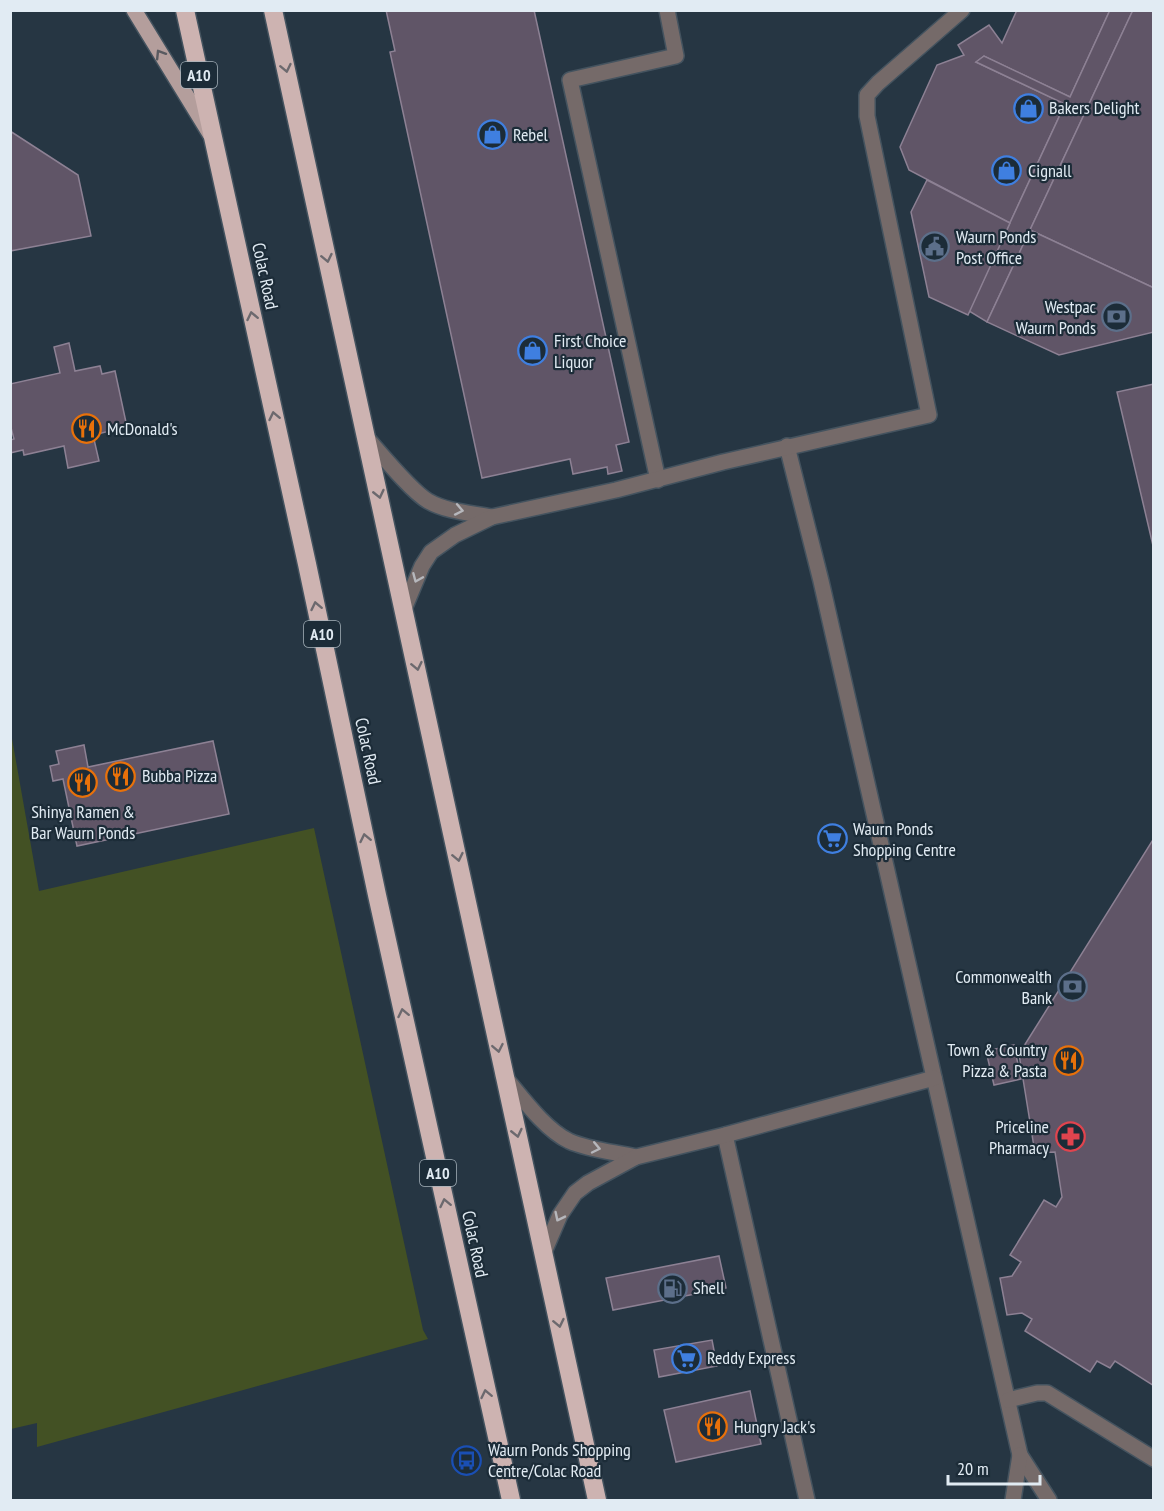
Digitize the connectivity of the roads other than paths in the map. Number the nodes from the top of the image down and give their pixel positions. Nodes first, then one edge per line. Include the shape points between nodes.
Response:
1 (134, 10) edge
2 (185, 10) edge
3 (273, 10) edge
4 (667, 10) edge
5 (962, 10) edge
6 (213, 139) junction
7 (366, 437) junction
8 (787, 446) junction
9 (658, 480) junction
10 (492, 517) junction
11 (404, 609) junction
12 (504, 1076) junction
13 (934, 1078) junction
14 (725, 1135) junction
15 (636, 1157) junction
16 (544, 1252) junction
17 (1008, 1400) junction
18 (1020, 1455) junction
19 (1154, 1459) edge
20 (511, 1500) edge
21 (597, 1500) edge
22 (807, 1500) edge
23 (1013, 1500) edge
24 (1049, 1500) edge

6 -> 1 main road
2 - 6 highway, Colac Road / A10
3 -> 7 highway
4 - 9 lane via 676,56 570,80
5 - 8 lane via 867,95 867,116 929,414
20 -> 6 highway, Colac Road / A10
7 -> 10 lane via 427,500
7 -> 11 highway
8 - 9 lane
8 - 13 lane
9 - 10 lane
10 -> 11 lane via 431,552
11 -> 12 highway
12 -> 15 lane via 562,1137
12 -> 16 highway
13 - 14 lane
13 - 17 lane
14 - 15 lane
14 - 22 lane
15 -> 16 lane via 575,1193 560,1215
16 -> 21 highway
17 - 18 lane
17 - 19 lane via 1047,1393
18 - 23 lane
18 - 24 lane

